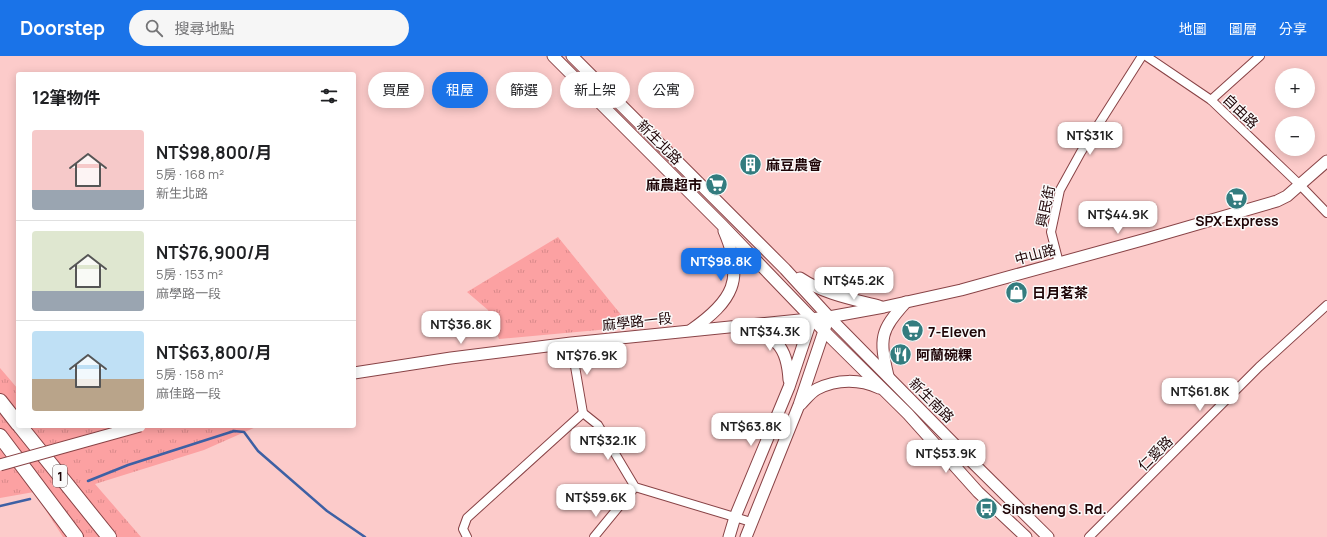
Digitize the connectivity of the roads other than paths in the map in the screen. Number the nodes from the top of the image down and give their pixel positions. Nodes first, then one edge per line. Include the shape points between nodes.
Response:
1 (553, 56) edge
2 (572, 56) edge
3 (1142, 56) edge
4 (1146, 56) edge
5 (1260, 56) edge
6 (1211, 100) junction
7 (1327, 161) edge
8 (1300, 185) junction
9 (1327, 213) edge
10 (722, 225) junction
11 (1060, 263) junction
12 (785, 268) junction
13 (906, 302) junction
14 (1327, 305) edge
15 (884, 307) junction
16 (829, 317) junction
17 (812, 318) junction
18 (740, 326) junction
19 (691, 330) junction
20 (824, 331) junction
21 (571, 343) junction
22 (356, 372) edge
23 (888, 377) junction
24 (789, 386) junction
25 (885, 391) junction
26 (0, 401) edge
27 (799, 405) junction
28 (583, 413) junction
29 (16, 421) edge
30 (21, 428) edge
31 (133, 428) edge
32 (0, 436) edge
33 (0, 465) edge
34 (635, 487) junction
35 (735, 517) junction
36 (751, 522) junction
37 (105, 532) edge
38 (76, 537) edge
39 (113, 537) edge
40 (467, 537) edge
41 (594, 537) edge
42 (729, 537) edge
43 (746, 537) edge
44 (1026, 537) edge
45 (1048, 537) edge
46 (1088, 537) edge

1 - 10 main road, 新生北路
2 - 12 main road, 新生北路
3 - 11 street, 興民街 via 1060,190 1051,232
4 - 6 street, 自由路
5 - 6 street
6 - 8 street, 自由路
7 - 8 main road, 中山路
8 - 9 street, 自由路
8 - 11 main road, 中山路 via 1277,201
10 - 17 main road, 新生北路
10 - 19 main road via 732,248 734,283 724,301 709,318
11 - 13 main road, 中山路
12 - 15 main road via 824,291
12 - 16 main road, 新生北路
13 - 15 main road, 中山路
13 - 23 main road via 888,323 883,336
14 - 46 street, 仁愛路 via 1259,367
15 - 16 main road, 中山路
16 - 17 main road, 麻學路一段
16 - 20 main road
16 - 23 main road, 新生南路
17 - 18 main road, 麻學路一段
17 - 20 main road, 新生南路
17 - 24 main road
18 - 19 main road, 麻學路一段
18 - 24 main road via 762,333 779,344 788,367
19 - 21 main road, 麻學路一段
20 - 25 main road, 新生南路
20 - 27 main road
21 - 22 main road, 麻學路一段
21 - 28 street
23 - 45 main road, 新生南路
24 - 35 main road
25 - 27 main road via 868,383 833,383 816,389
25 - 44 main road, 新生南路 via 978,492
26 - 29 highway, 1
27 - 36 main road
28 - 34 street via 598,425
28 - 40 street via 467,518 463,529
30 - 37 highway, 1
31 - 33 main road, bridge
32 - 38 highway, 1
34 - 35 street
34 - 41 street
35 - 36 street
35 - 42 main road
36 - 43 main road
37 - 39 highway

